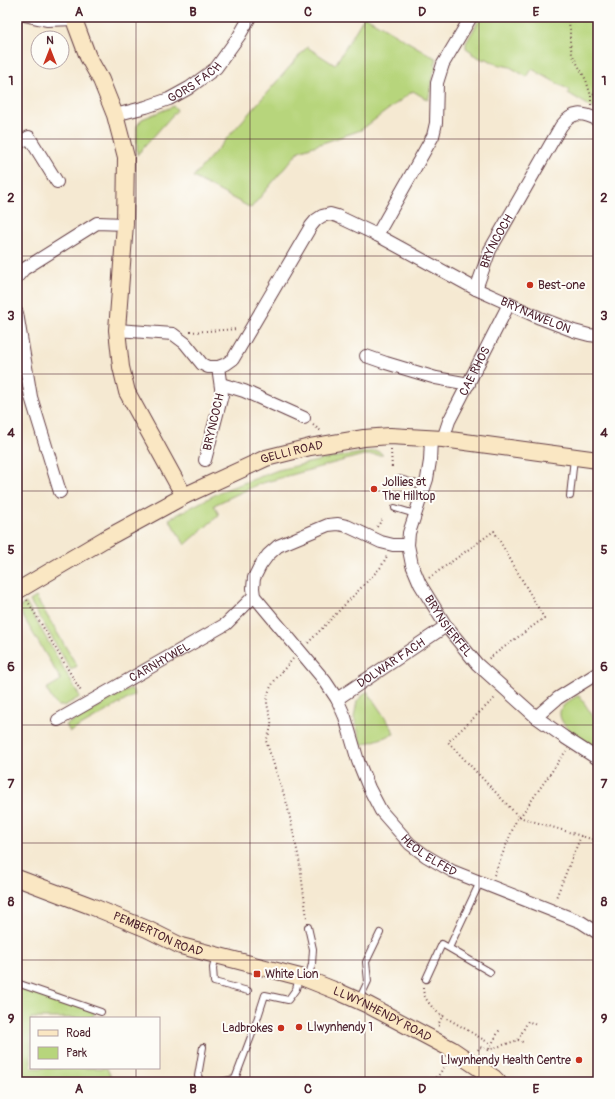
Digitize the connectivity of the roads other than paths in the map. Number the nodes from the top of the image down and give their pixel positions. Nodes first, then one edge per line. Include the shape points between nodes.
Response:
1 (20, 17) edge
2 (250, 17) edge
3 (471, 17) edge
4 (75, 19) edge
5 (115, 115) junction
6 (593, 118) edge
7 (17, 144) edge
8 (57, 182) dead end
9 (125, 224) junction
10 (377, 235) junction
11 (18, 275) edge
12 (476, 289) junction
13 (509, 304) junction
14 (17, 313) edge
15 (117, 330) junction
16 (598, 336) edge
17 (19, 339) edge
18 (366, 356) dead end
19 (218, 367) junction
20 (221, 384) junction
21 (469, 384) junction
22 (304, 418) dead end
23 (437, 438) junction
24 (574, 456) junction
25 (205, 460) dead end
26 (598, 460) edge
27 (400, 479) dead end
28 (424, 486) junction
29 (60, 492) dead end
30 (184, 496) junction
31 (570, 496) dead end
32 (395, 508) dead end
33 (415, 514) junction
34 (408, 546) junction
35 (19, 590) edge
36 (254, 596) junction
37 (446, 626) junction
38 (598, 673) edge
39 (336, 699) junction
40 (536, 717) junction
41 (58, 720) dead end
42 (598, 759) edge
43 (17, 878) edge
44 (485, 884) junction
45 (308, 927) road end
46 (380, 932) dead end
47 (598, 933) edge
48 (449, 948) junction
49 (216, 955) junction
50 (490, 972) dead end
51 (304, 978) junction
52 (426, 979) road end
53 (17, 983) edge
54 (248, 991) dead end
55 (358, 1000) junction
56 (101, 1012) dead end
57 (203, 1046) dead end
58 (201, 1082) edge
59 (220, 1082) edge
60 (498, 1082) edge

1 - 4 lane via 47,23
2 - 5 street, GORS FACH via 240,36 216,68 194,84 169,99
3 - 10 street via 443,64 436,83 436,123 433,136
4 - 5 main road via 88,57 101,80
5 - 9 main road via 126,157
6 - 12 street, BRYNCOCH via 574,114 561,126 490,250
7 - 8 street via 29,137
9 - 11 street via 97,224
9 - 15 main road
10 - 12 street
10 - 19 street via 330,214 316,220 233,359
12 - 13 street, BRYNAWELON
13 - 16 street, BRYNAWELON via 574,331
13 - 21 street, CAE RHOS
14 - 17 street
15 - 19 street via 173,334 185,343 202,364
15 - 30 main road via 127,392
17 - 29 street via 31,397
18 - 21 street via 436,378
19 - 20 street, BRYNCOCH
20 - 22 street, BRYNCOCH via 244,391
20 - 25 street, BRYNCOCH via 222,395
21 - 23 street, CAE RHOS
23 - 24 main road, GELLI ROAD
23 - 28 street, BRYNSIERFEL
23 - 30 main road, GELLI ROAD via 390,436 310,447 266,458
24 - 26 main road, GELLI ROAD
24 - 31 lane
27 - 28 lane
28 - 33 street, BRYNSIERFEL
30 - 35 main road, GELLI ROAD
32 - 33 lane
33 - 34 street, BRYNSIERFEL
34 - 36 street via 381,542 347,526 328,525 278,546 268,555 254,578
34 - 37 street, BRYNSIERFEL via 420,584
36 - 39 street via 326,681
36 - 41 street, CARNHYWEL via 226,624
37 - 39 street, DOLWAR FACH
37 - 40 street, BRYNSIERFEL via 479,666
38 - 40 street via 558,698
39 - 44 street, HEOL ELFED via 345,717 358,761 381,811 410,844 426,856 452,871
40 - 42 street, BRYNSIERFEL
43 - 49 main road, PEMBERTON ROAD via 91,906 181,946
44 - 47 street, HEOL ELFED via 581,922
44 - 48 lane
45 - 51 lane via 313,949 312,964
46 - 55 lane via 366,962 368,981
48 - 50 lane
48 - 52 lane via 442,944
49 - 51 main road, PEMBERTON ROAD
49 - 54 lane via 213,968 214,982
51 - 55 main road, LLWYNHENDY ROAD
51 - 59 lane via 288,1000 265,994 235,1079
53 - 56 lane
55 - 60 main road, LLWYNHENDY ROAD via 454,1051
57 - 58 lane via 198,1076

